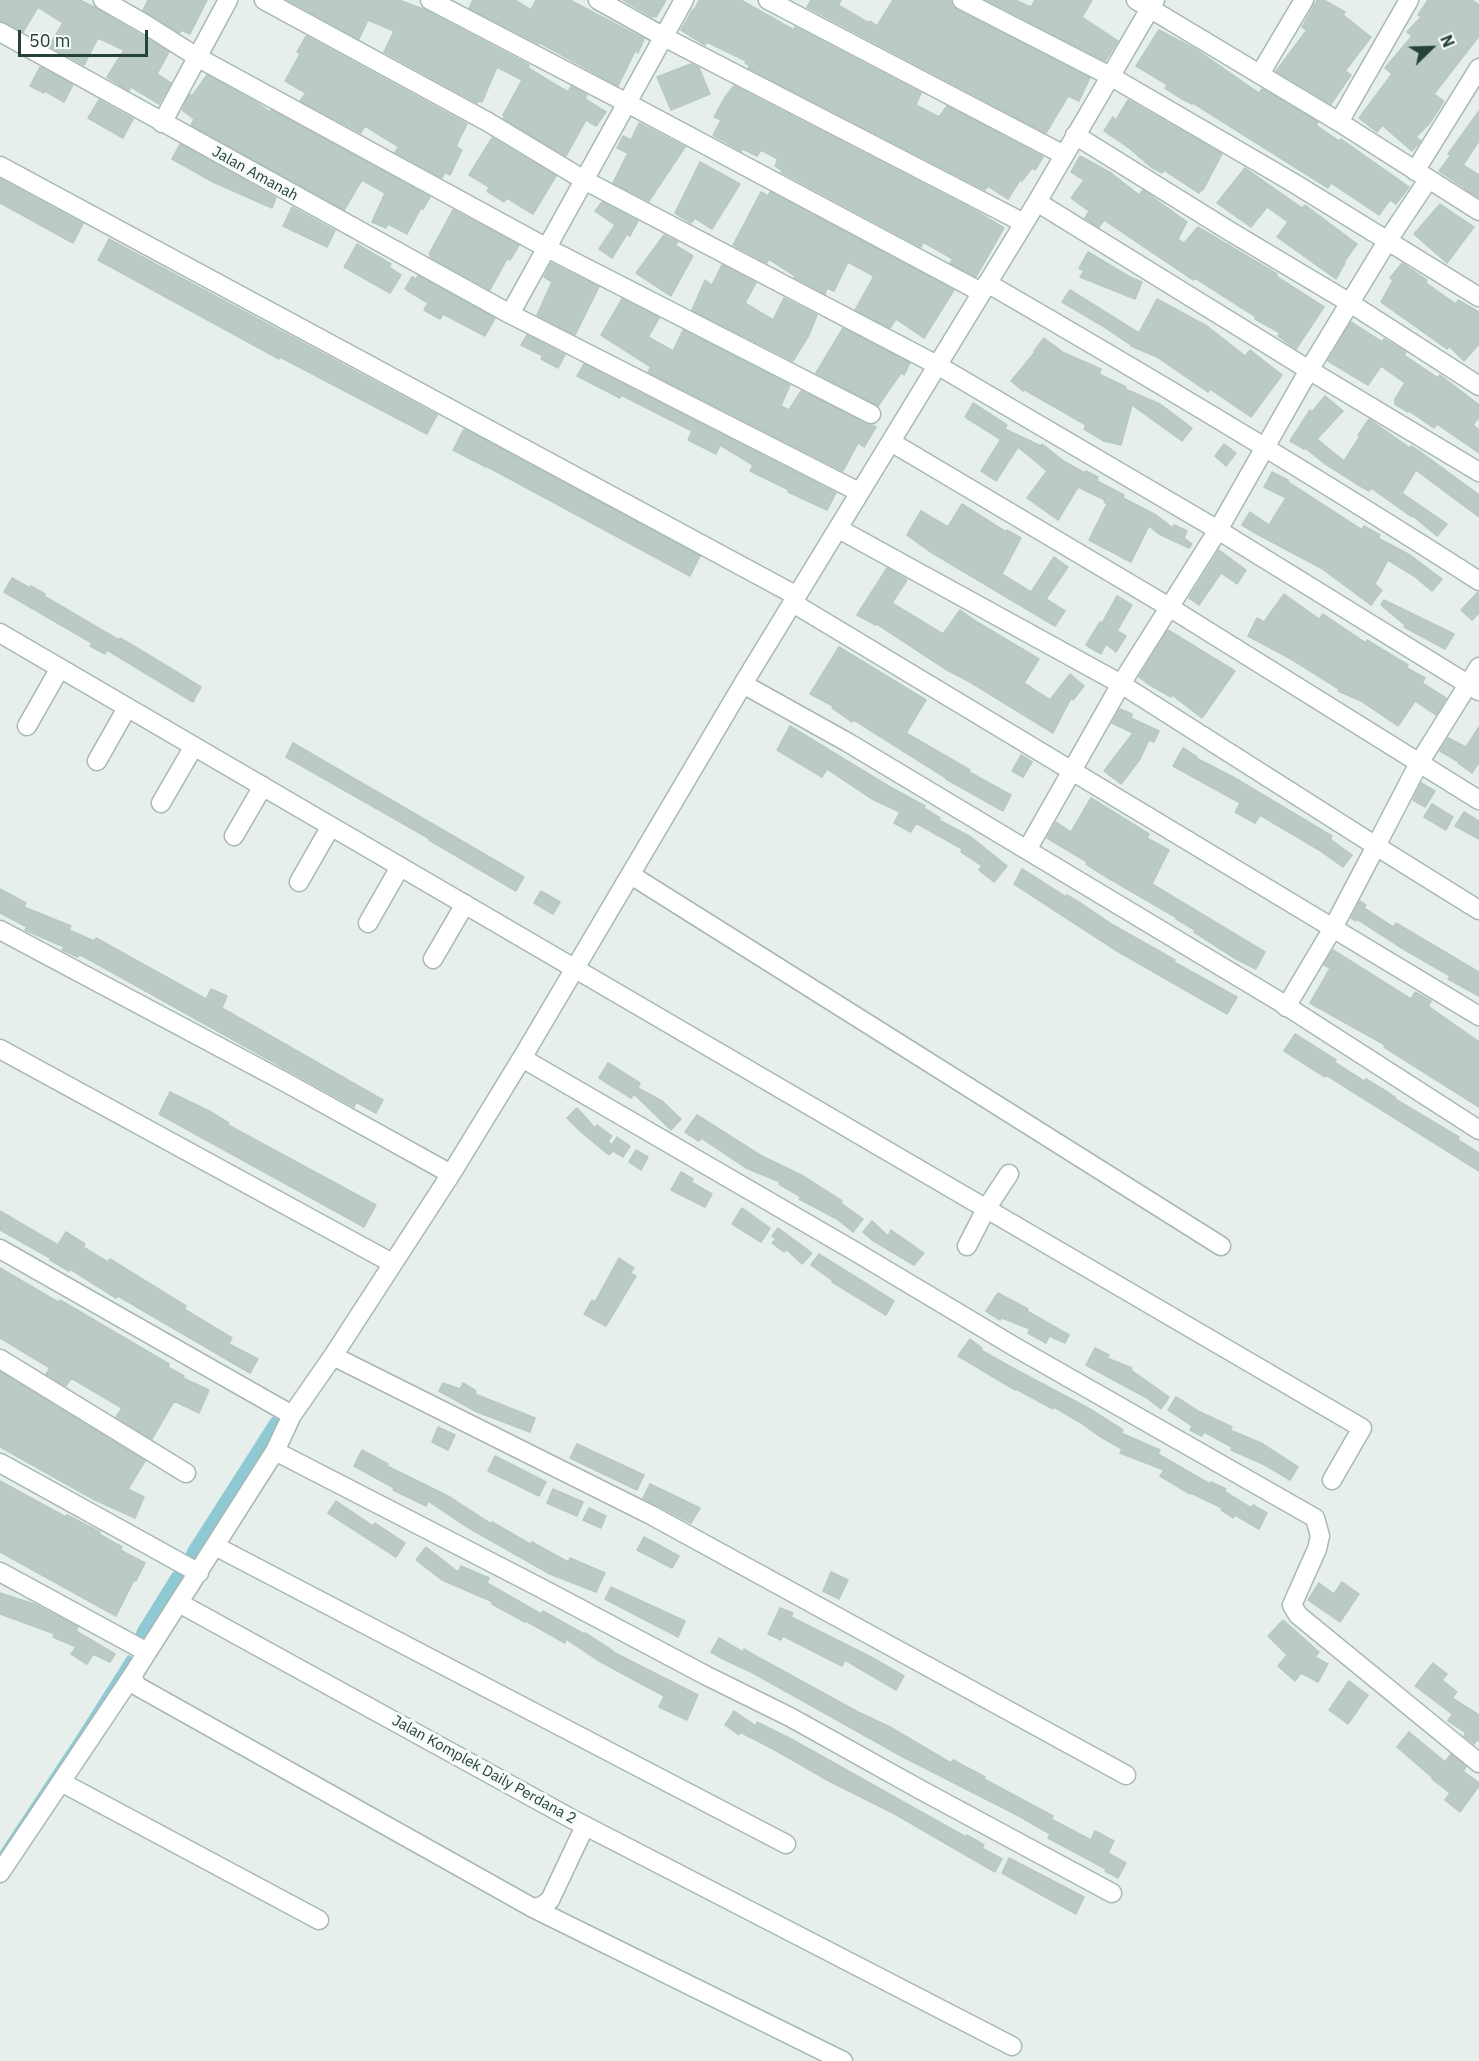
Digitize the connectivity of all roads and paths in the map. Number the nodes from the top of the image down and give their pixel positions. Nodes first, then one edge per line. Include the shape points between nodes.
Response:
1 (103, 0) edge
2 (228, 0) edge
3 (264, 0) edge
4 (430, 0) edge
5 (598, 0) edge
6 (684, 0) edge
7 (768, 0) edge
8 (962, 0) edge
9 (1304, 0) edge
10 (1409, 0) edge
11 (1147, 3) edge
12 (0, 32) edge
13 (663, 37) junction
14 (197, 57) junction
15 (1479, 68) edge
16 (1260, 74) junction
17 (1110, 76) junction
18 (627, 102) junction
19 (1339, 122) junction
20 (162, 123) junction
21 (1075, 135) junction
22 (1064, 154) junction
23 (0, 166) edge
24 (1422, 175) junction
25 (584, 180) junction
26 (1037, 202) junction
27 (1479, 211) edge
28 (1024, 223) junction
29 (1388, 240) junction
30 (547, 248) junction
31 (984, 288) junction
32 (1479, 297) edge
33 (1350, 303) junction
34 (510, 314) junction
35 (938, 365) junction
36 (1309, 370) junction
37 (1479, 386) edge
38 (871, 414) dead end
39 (891, 442) junction
40 (1263, 447) junction
41 (1479, 472) edge
42 (859, 492) junction
43 (839, 529) junction
44 (1218, 530) junction
45 (1479, 581) edge
46 (795, 599) junction
47 (1169, 607) junction
48 (0, 633) edge
49 (1479, 667) edge
50 (60, 668) junction
51 (743, 684) junction
52 (1121, 684) junction
53 (1474, 687) edge
54 (128, 708) junction
55 (27, 726) dead end
56 (194, 746) junction
57 (97, 761) dead end
58 (1419, 763) junction
59 (1071, 771) junction
60 (263, 786) junction
61 (1479, 800) edge
62 (161, 803) dead end
63 (331, 826) junction
64 (234, 836) dead end
65 (1376, 846) junction
66 (1027, 850) junction
67 (400, 867) junction
68 (631, 875) junction
69 (299, 882) dead end
70 (465, 904) junction
71 (1479, 910) edge
72 (368, 923) dead end
73 (1333, 928) junction
74 (0, 930) edge
75 (434, 959) dead end
76 (574, 968) junction
77 (1286, 1007) junction
78 (1479, 1016) edge
79 (0, 1049) edge
80 (522, 1058) junction
81 (1479, 1130) edge
82 (451, 1174) junction
83 (1008, 1174) dead end
84 (986, 1209) junction
85 (967, 1246) dead end
86 (1221, 1246) dead end
87 (0, 1249) edge
88 (392, 1263) junction
89 (333, 1356) junction
90 (0, 1359) edge
91 (292, 1415) junction
92 (275, 1451) junction
93 (0, 1463) edge
94 (186, 1473) dead end
95 (1332, 1480) dead end
96 (216, 1546) junction
97 (0, 1572) edge
98 (199, 1573) junction
99 (179, 1603) junction
100 (147, 1652) junction
101 (134, 1681) junction
102 (1479, 1763) edge
103 (1126, 1775) dead end
104 (61, 1782) junction
105 (585, 1826) junction
106 (786, 1844) dead end
107 (0, 1874) edge
108 (1112, 1893) dead end
109 (533, 1908) junction
110 (319, 1920) dead end
111 (1012, 2046) dead end
112 (843, 2061) edge

1 - 14 street
2 - 14 street
3 - 25 street via 488,122
4 - 18 street
5 - 13 street
6 - 13 street
7 - 22 street
8 - 17 street
9 - 16 street
10 - 19 street
11 - 16 street
11 - 17 street
12 - 20 street, Jalan Amanah
13 - 18 street
13 - 28 street
14 - 20 street
14 - 30 street
15 - 24 street
16 - 19 street
17 - 21 street
17 - 29 street
18 - 25 street
18 - 31 street
19 - 24 street
20 - 34 street, Jalan Amanah
21 - 22 street
21 - 33 street
22 - 26 street
23 - 46 street
24 - 27 street
24 - 29 street
25 - 30 street
25 - 35 street
26 - 28 street
26 - 36 street
28 - 31 street
29 - 32 street
29 - 33 street
30 - 34 street
30 - 38 street
31 - 35 street
31 - 40 street via 1140,372
33 - 36 street
33 - 37 street
34 - 42 street, Jalan Amanah
35 - 39 street
35 - 44 street
36 - 40 street
36 - 41 street
39 - 42 street
39 - 47 street
40 - 44 street
40 - 45 street
42 - 43 street
43 - 46 street
43 - 52 street
44 - 47 street
44 - 53 street
46 - 51 street
46 - 59 street
47 - 52 street
47 - 58 street
48 - 50 street
49 - 53 street
50 - 54 street
50 - 55 street
51 - 66 street
51 - 68 street
52 - 59 street
52 - 65 street
53 - 58 street
54 - 56 street
54 - 57 street
56 - 60 street
56 - 62 street
58 - 61 street
58 - 65 street
59 - 66 street
59 - 73 street
60 - 63 street
60 - 64 street
63 - 67 street
63 - 69 street
65 - 71 street
65 - 73 street
66 - 77 street
67 - 70 street
67 - 72 street
68 - 76 street
68 - 86 street
70 - 75 street
70 - 76 street
73 - 77 street
73 - 78 street
74 - 82 street
76 - 80 street
76 - 84 street
77 - 81 street
79 - 88 street
80 - 82 street
80 - 102 street via 1315,1518 1320,1536 1292,1605 1298,1615
82 - 88 street
83 - 84 street
84 - 85 street
84 - 95 street via 1362,1428
87 - 91 street
88 - 89 street
89 - 91 street
89 - 103 street via 651,1515
90 - 94 street
91 - 92 street
92 - 96 street
92 - 108 street via 790,1717
93 - 98 street
96 - 98 street
96 - 106 street
97 - 100 street
98 - 99 street
99 - 100 street
99 - 105 street, Jalan Komplek Daily Perdana 2
100 - 101 street
101 - 104 street
101 - 109 street
104 - 107 street
104 - 110 street
105 - 109 street, Jalan Komplek Daily Perdana 2 via 550,1900
105 - 111 street
109 - 112 street

